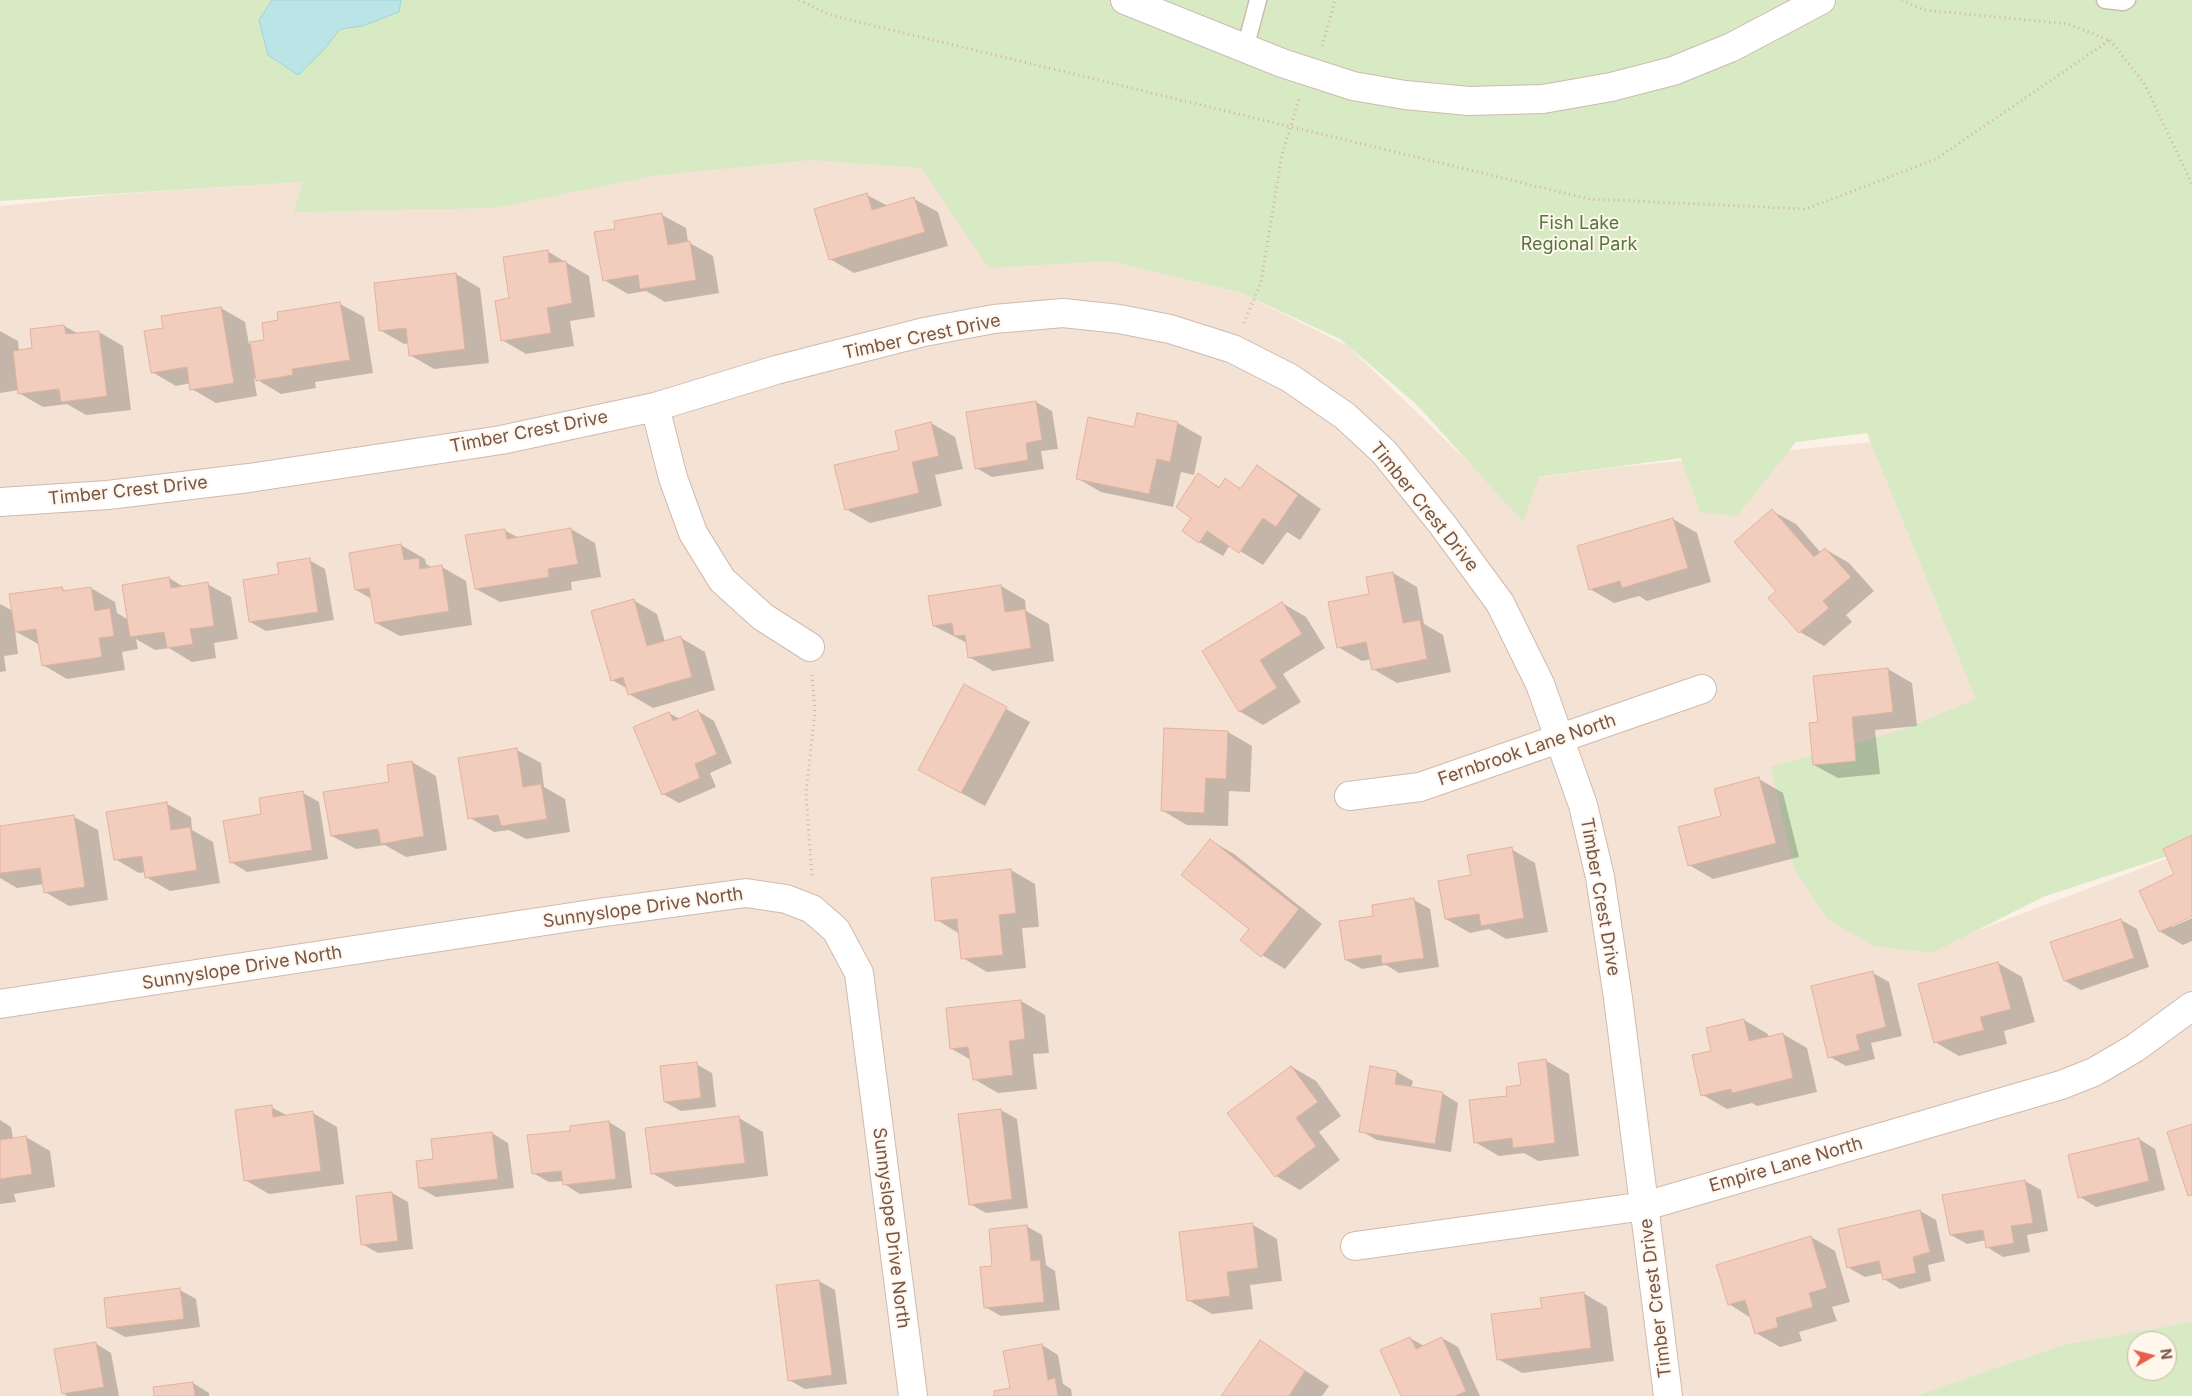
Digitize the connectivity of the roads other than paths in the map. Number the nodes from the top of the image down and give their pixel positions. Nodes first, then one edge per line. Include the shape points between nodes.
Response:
1 (1125, 0) edge
2 (1258, 0) edge
3 (1821, 0) edge
4 (2105, 0) edge
5 (2126, 0) edge
6 (1245, 49) junction
7 (655, 407) junction
8 (0, 502) edge
9 (810, 647) road end
10 (1702, 689) dead end
11 (1560, 739) junction
12 (1349, 796) dead end
13 (0, 1004) edge
14 (2192, 1006) edge
15 (1645, 1206) junction
16 (1355, 1246) dead end
17 (913, 1396) edge
18 (1668, 1396) edge

1 - 6 street
2 - 6 lane
3 - 6 street via 1732,47 1673,71 1611,87 1543,99 1469,101 1405,96 1353,86
4 - 5 lane
7 - 8 street, Timber Crest Drive via 500,440 359,463 108,495
7 - 9 street via 673,478 693,533 722,580 762,617
7 - 11 street, Timber Crest Drive via 776,370 924,332 994,319 1064,313 1119,319 1170,329 1233,348 1290,378 1345,416 1384,452 1500,603 1540,684
10 - 11 street, Fernbrook Lane North
11 - 12 street, Fernbrook Lane North via 1420,788
11 - 15 street, Timber Crest Drive via 1583,805 1600,877
13 - 17 street, Sunnyslope Drive North via 746,892 786,899 812,909 836,930 858,974
14 - 15 street, Empire Lane North via 2135,1048 2094,1072 2062,1085
15 - 16 street, Empire Lane North
15 - 18 street, Timber Crest Drive

